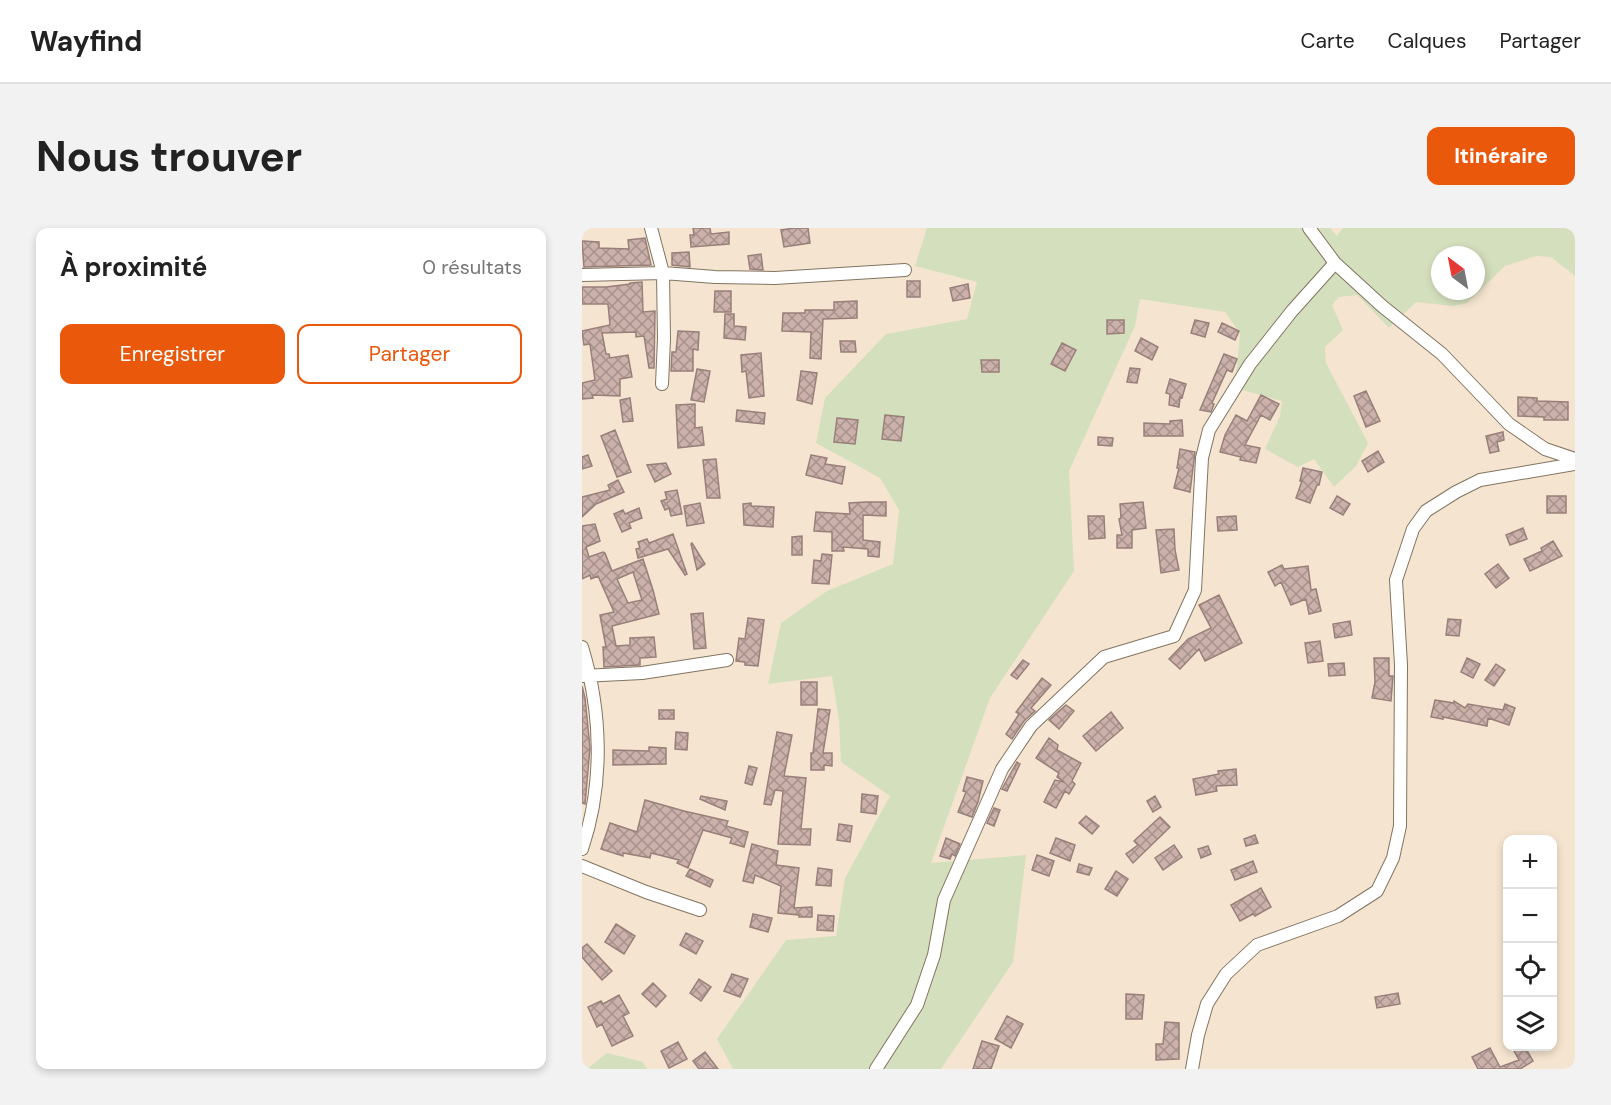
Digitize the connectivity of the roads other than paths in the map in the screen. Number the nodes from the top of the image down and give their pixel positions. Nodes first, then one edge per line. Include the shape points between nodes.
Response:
1 (651, 228) edge
2 (1309, 228) edge
3 (1335, 263) junction
4 (905, 270) dead end
5 (663, 273) junction
6 (582, 275) edge
7 (662, 384) dead end
8 (1575, 459) edge
9 (1575, 464) edge
10 (582, 647) edge
11 (727, 660) dead end
12 (586, 675) edge
13 (582, 849) edge
14 (582, 866) edge
15 (700, 910) dead end
16 (876, 1069) edge
17 (1192, 1069) edge

1 - 5 street
2 - 3 street
3 - 8 street via 1442,354 1509,424 1545,449
3 - 16 street via 1250,364 1209,430 1202,458 1196,590 1174,636 1104,657 1031,726 1019,743 1002,769 944,900 934,955 917,1005
4 - 5 street via 775,278
5 - 6 street
5 - 7 street
9 - 17 street via 1480,480 1426,511 1413,529 1396,580 1401,665 1401,815 1393,858 1377,891 1338,916 1257,945 1226,974 1207,1004
10 - 12 street
11 - 12 street via 642,673
12 - 13 street via 598,722 596,785
14 - 15 street

